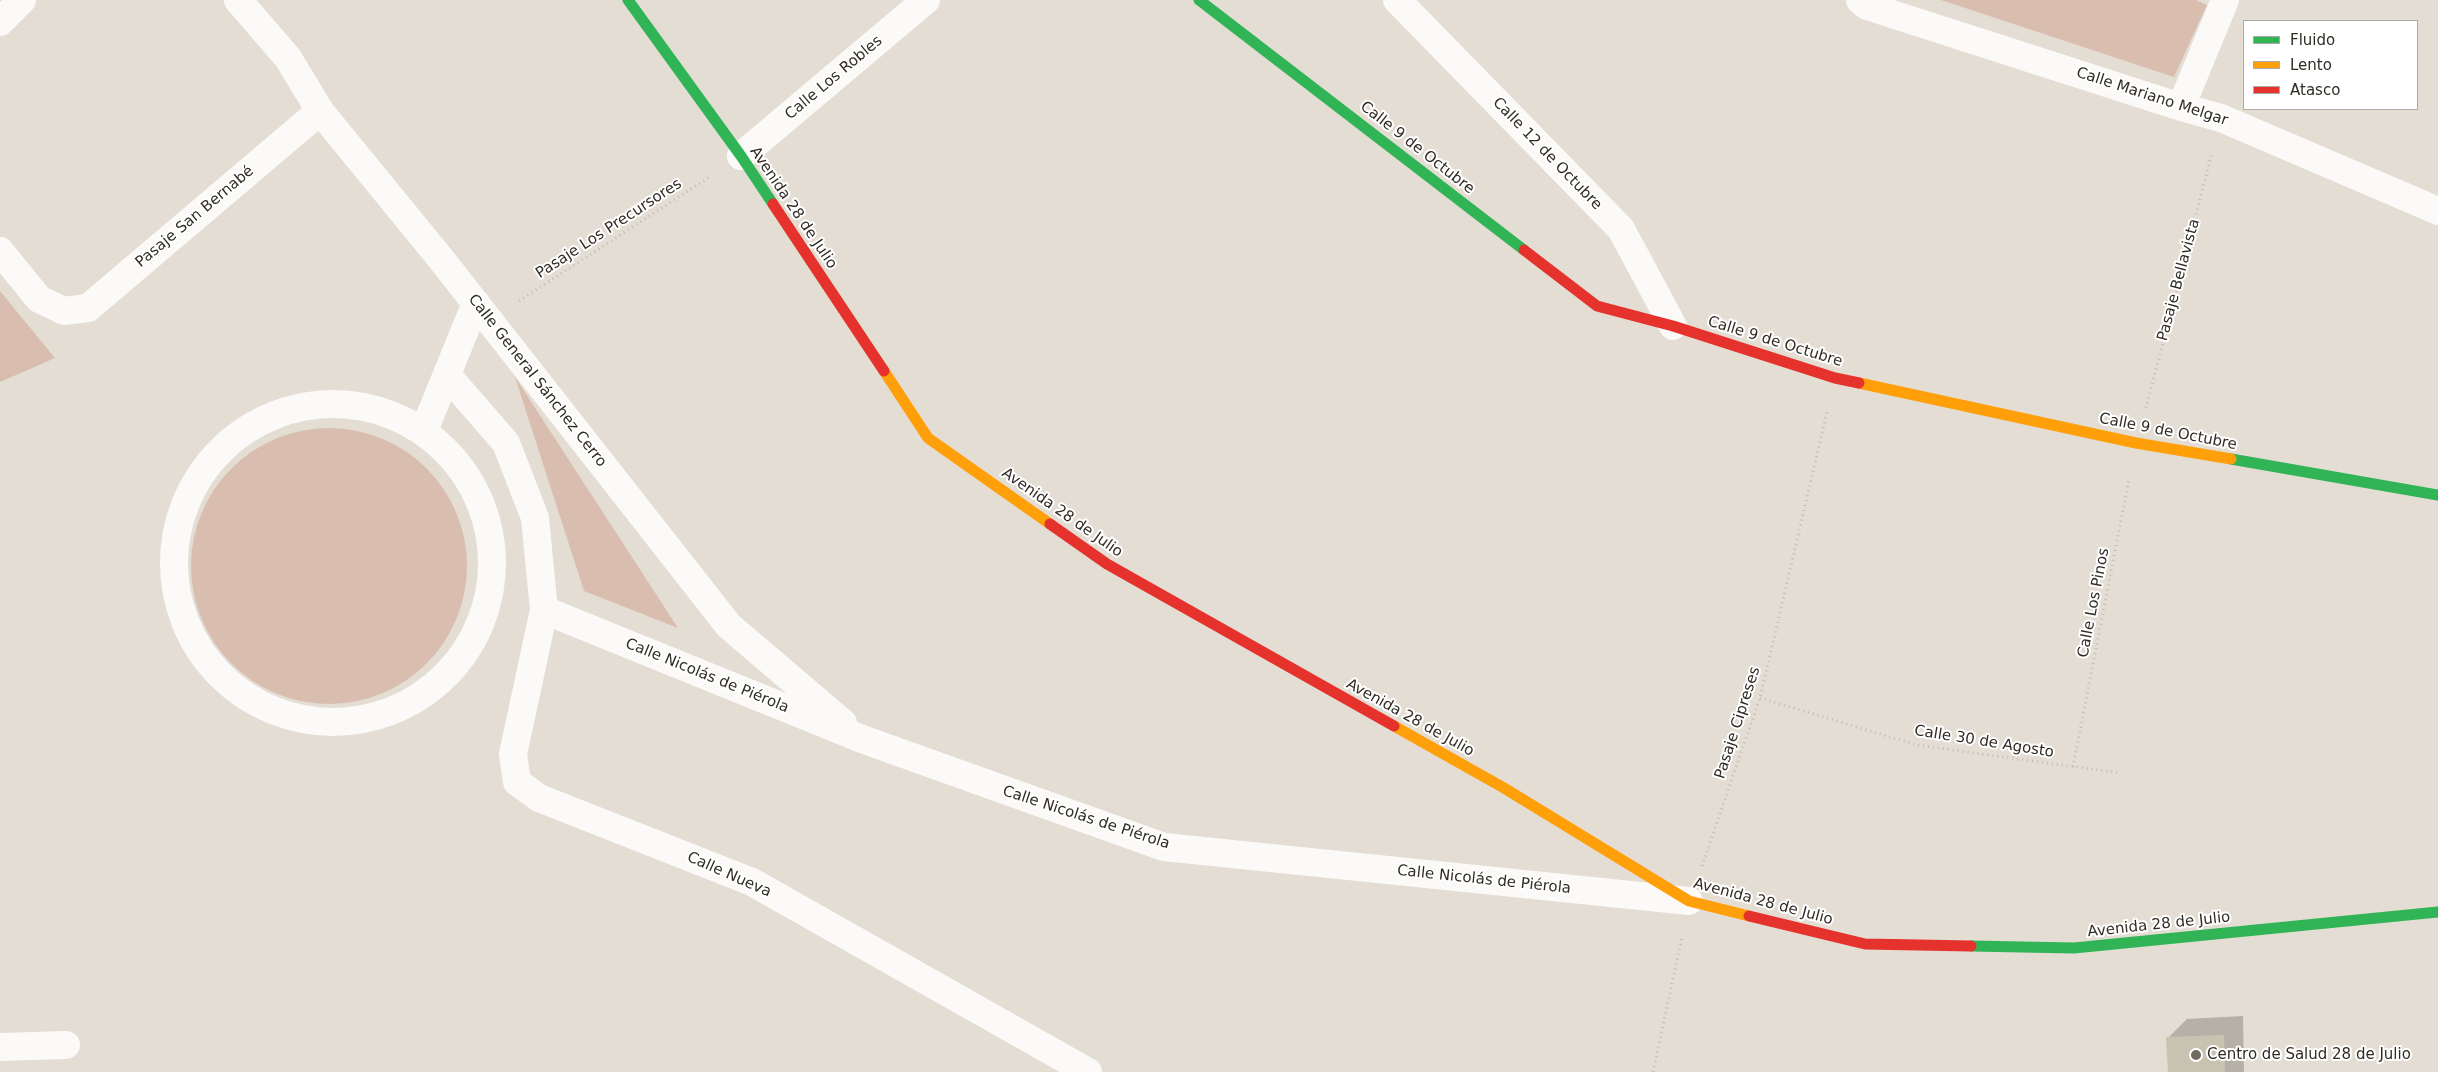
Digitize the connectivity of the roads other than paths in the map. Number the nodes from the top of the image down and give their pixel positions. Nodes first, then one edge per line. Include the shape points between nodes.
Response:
1 (22, 0) edge
2 (238, 0) edge
3 (628, 0) edge
4 (926, 0) edge
5 (1199, 0) edge
6 (1397, 0) edge
7 (1860, 0) edge
8 (2225, 0) edge
9 (0, 22) edge
10 (2181, 107) junction
11 (320, 111) junction
12 (741, 156) junction
13 (2438, 211) edge
14 (0, 251) edge
15 (483, 312) junction
16 (1673, 326) junction
17 (447, 375) junction
18 (425, 428) junction
19 (2438, 495) edge
20 (544, 610) junction
21 (862, 739) junction
22 (1689, 901) junction
23 (2438, 912) edge
24 (66, 1045) dead end
25 (0, 1047) edge
26 (1088, 1072) edge

1 - 9 street
2 - 11 street, Calle General Sánchez Cerro via 288,58
3 - 12 street, Avenida 28 de Julio
4 - 12 street, Calle Los Robles
5 - 16 street, Calle 9 de Octubre via 1597,306
6 - 16 street, Calle 12 de Octubre via 1621,229
7 - 10 street, Calle Mariano Melgar via 1867,6
8 - 10 street
10 - 13 street, Calle Mariano Melgar via 2221,118
11 - 14 street, Pasaje San Bernabé via 88,308 64,311 39,299
11 - 15 street, Calle General Sánchez Cerro
12 - 22 street, Avenida 28 de Julio via 928,438 1107,564 1504,788
15 - 17 street
15 - 21 street, Calle General Sánchez Cerro via 729,626
16 - 19 street, Calle 9 de Octubre via 1834,378 2136,443
17 - 18 street
17 - 20 street, Calle Nueva via 506,443 534,518
18 - 18 street via 395,413 299,405 239,431 194,479 173,541 178,606 207,664 258,706 288,718 354,723 372,718 416,703 482,632 495,536 471,475
20 - 21 street, Calle Nicolás de Piérola
20 - 26 street, Calle Nueva via 513,754 517,782 539,798 752,882
21 - 22 street, Calle Nicolás de Piérola via 1164,847
22 - 23 street, Avenida 28 de Julio via 1864,944 2074,948
24 - 25 street

